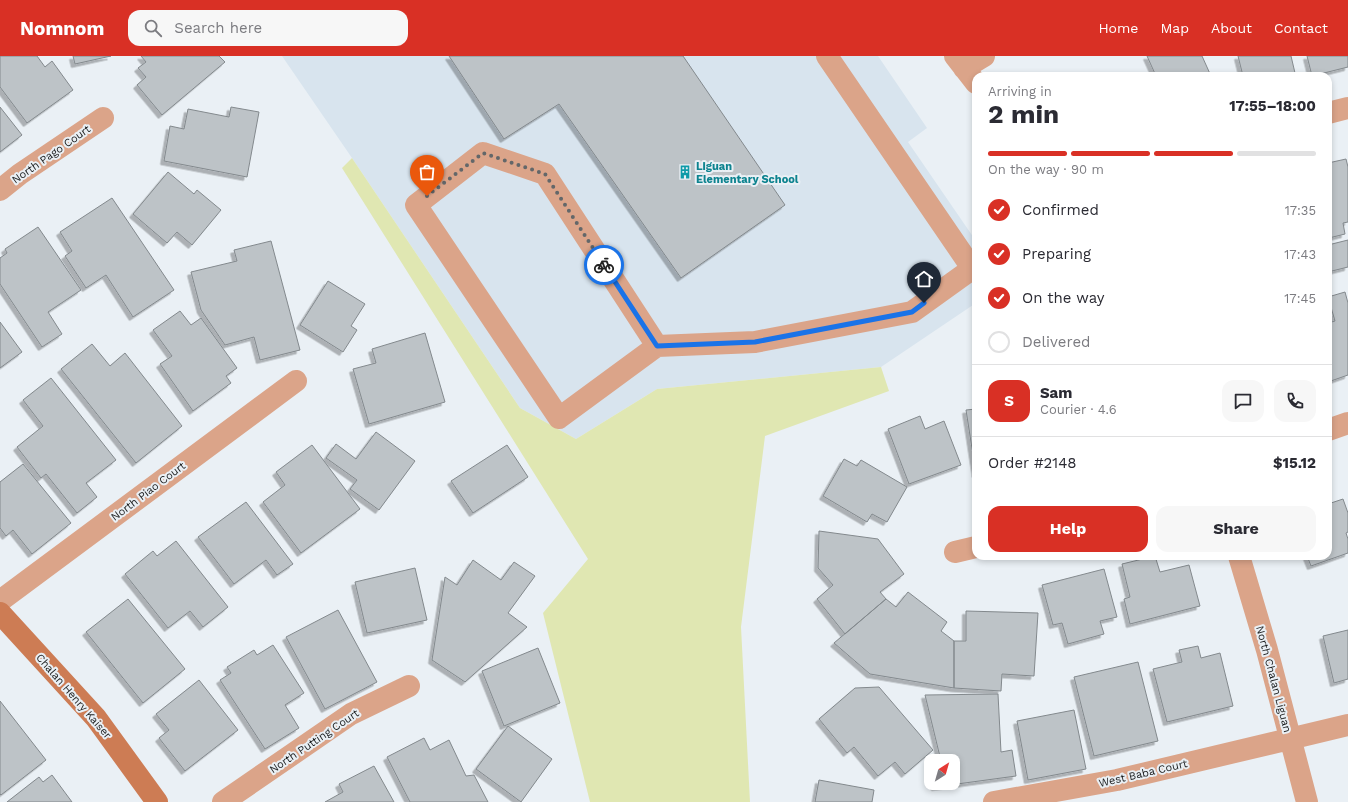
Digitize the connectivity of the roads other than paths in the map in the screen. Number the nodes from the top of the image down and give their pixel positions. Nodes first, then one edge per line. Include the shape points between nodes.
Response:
1 (827, 56) edge
2 (984, 56) edge
3 (965, 69) edge
4 (1348, 108) edge
5 (1332, 112) edge
6 (102, 118) dead end
7 (0, 190) edge
8 (972, 264) edge
9 (972, 268) edge
10 (657, 346) junction
11 (296, 381) dead end
12 (1348, 423) edge
13 (1332, 429) edge
14 (1240, 560) edge
15 (0, 601) edge
16 (0, 613) edge
17 (409, 686) dead end
18 (1348, 725) edge
19 (1290, 739) junction
20 (157, 802) edge
21 (223, 802) edge
22 (994, 802) edge
23 (1307, 802) edge

1 - 8 street
2 - 3 street
4 - 5 street
6 - 7 street, North Pago Court
9 - 10 street via 912,312 755,342
10 - 10 street via 559,418 416,205 483,153 545,174
11 - 15 street, North Piao Court
12 - 13 street
14 - 19 street, North Chalan Liguan
16 - 20 street, Chalan Henry Kaiser via 96,718
17 - 21 street, North Putting Court via 351,714
18 - 19 street, West Baba Court
19 - 22 street, West Baba Court via 1117,780
19 - 23 street, North Chalan Liguan

